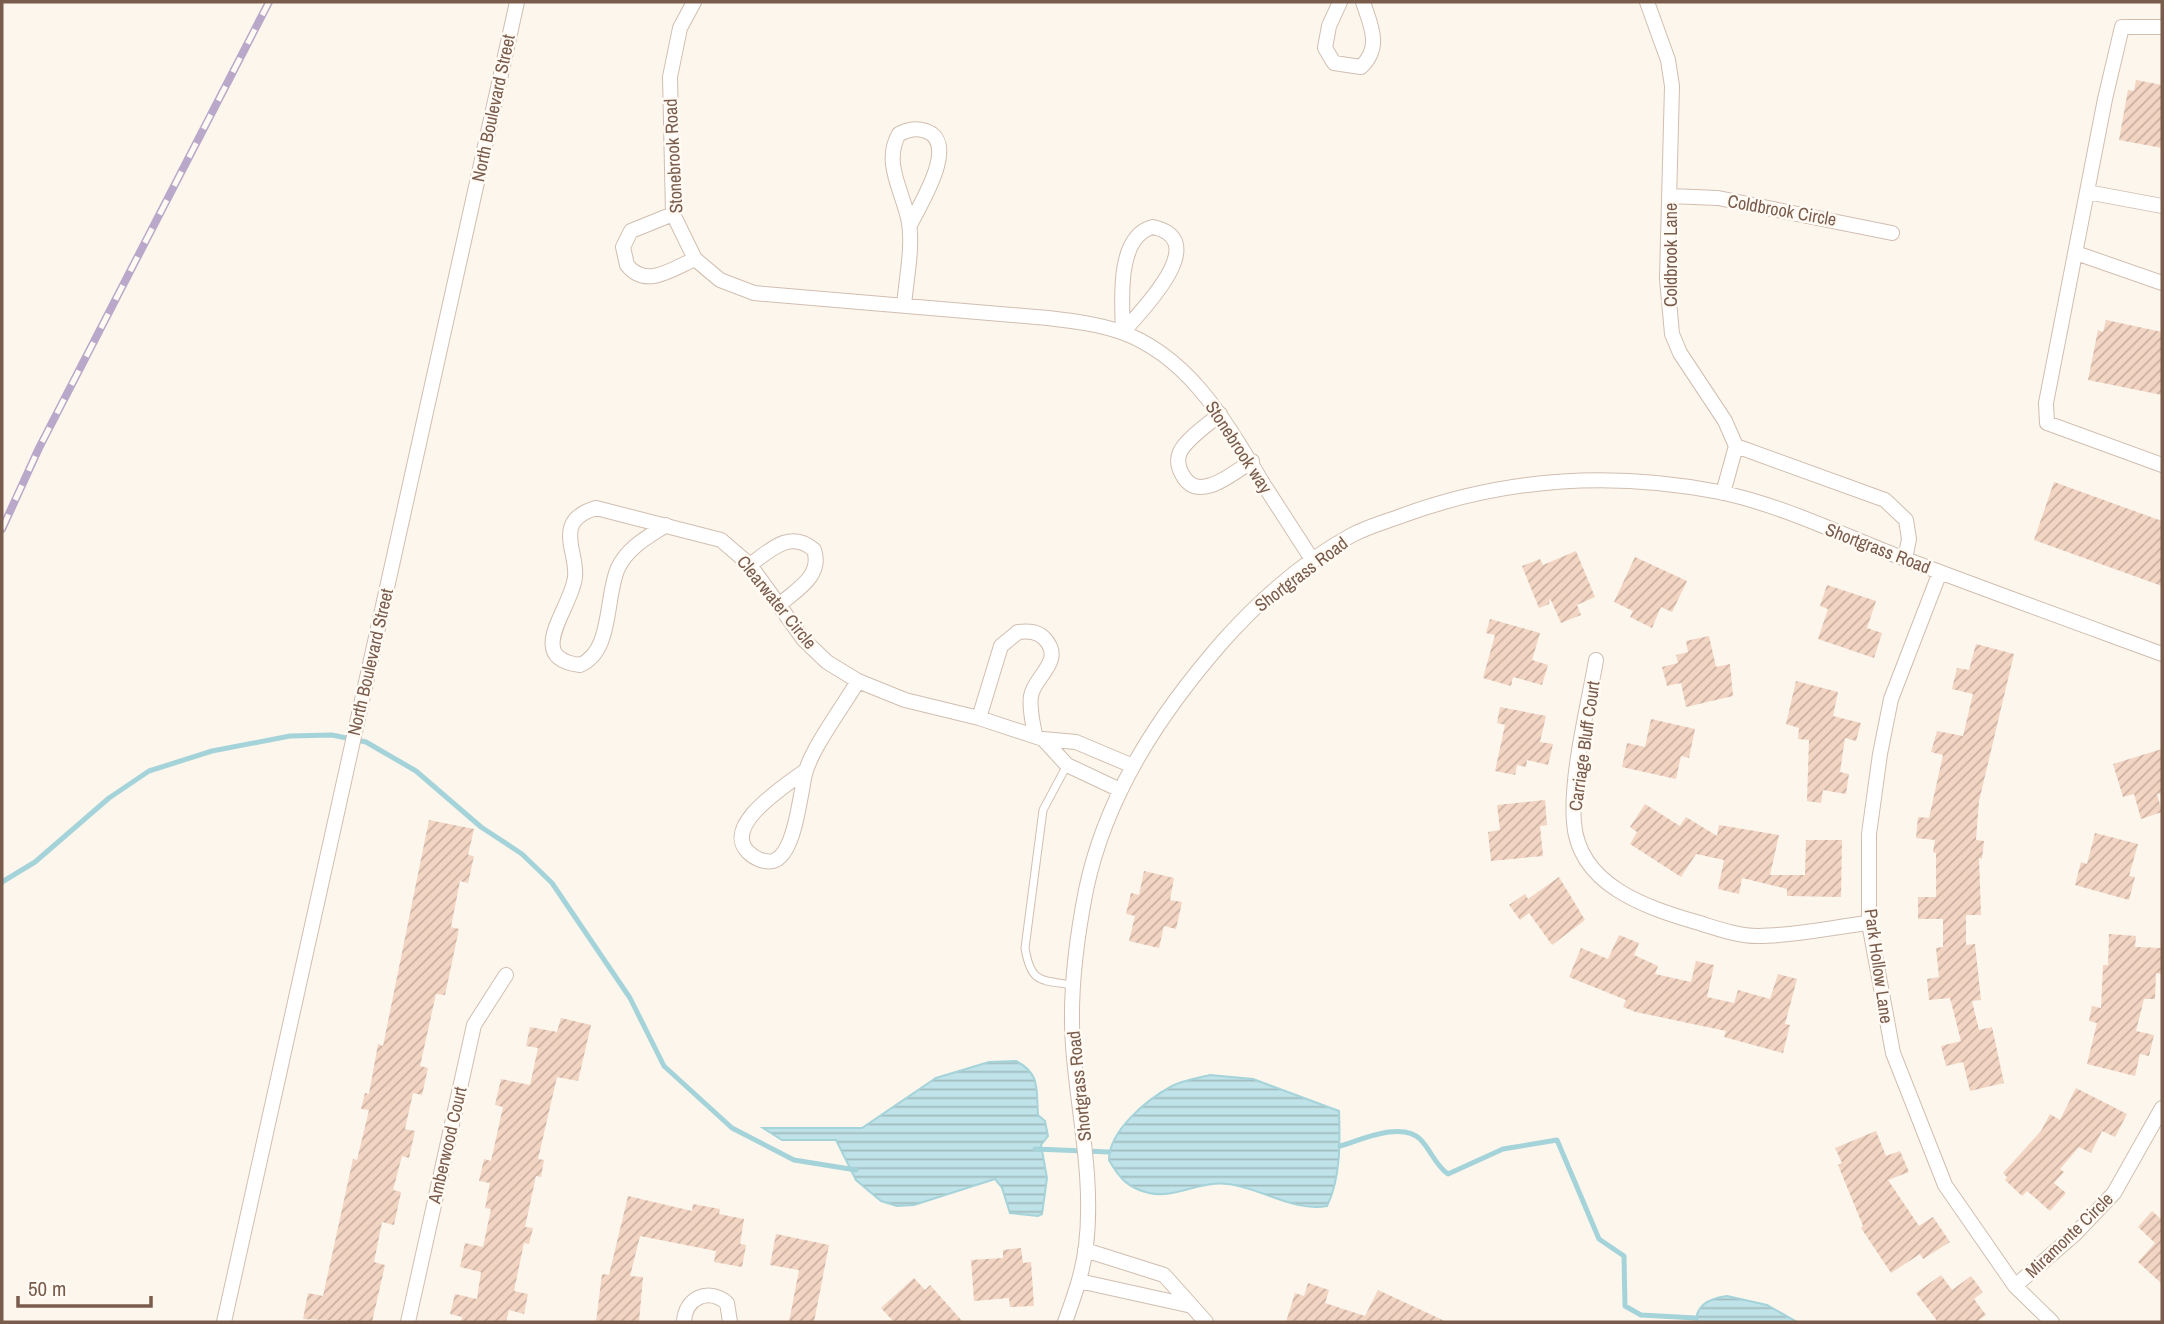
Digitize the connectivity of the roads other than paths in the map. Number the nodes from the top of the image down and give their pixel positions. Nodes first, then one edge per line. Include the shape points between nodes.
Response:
1 (517, 2) edge
2 (694, 2) edge
3 (1340, 2) edge
4 (1363, 2) edge
5 (1647, 2) edge
6 (2162, 27) edge
7 (2087, 192) junction
8 (1670, 196) junction
9 (2162, 206) edge
10 (673, 214) junction
11 (910, 225) junction
12 (1892, 233) dead end
13 (2076, 253) junction
14 (695, 259) junction
15 (2162, 283) edge
16 (904, 306) junction
17 (1123, 332) junction
18 (1220, 414) junction
19 (1736, 446) junction
20 (1252, 461) junction
21 (2162, 465) edge
22 (1723, 493) junction
23 (667, 525) junction
24 (1905, 559) junction
25 (1313, 561) junction
26 (750, 565) junction
27 (1940, 572) junction
28 (779, 605) junction
29 (2162, 654) edge
30 (1596, 660) dead end
31 (858, 681) junction
32 (979, 718) junction
33 (1039, 737) junction
34 (1067, 765) junction
35 (1133, 766) junction
36 (806, 771) junction
37 (1120, 790) junction
38 (1869, 923) junction
39 (506, 975) dead end
40 (1073, 985) junction
41 (2162, 1108) edge
42 (1086, 1250) junction
43 (1079, 1281) junction
44 (2015, 1286) junction
45 (1192, 1307) junction
46 (224, 1322) edge
47 (408, 1322) edge
48 (684, 1322) edge
49 (730, 1322) edge
50 (1065, 1322) edge
51 (1206, 1322) edge
52 (2052, 1322) edge

1 - 46 street, North Boulevard Street
2 - 10 street, Stonebrook Road via 680,28 670,77
3 - 4 street via 1325,48 1334,63 1362,67 1372,57 1375,37
5 - 8 street, Coldbrook Lane via 1668,60 1672,86
6 - 7 street via 2122,27
7 - 9 street
7 - 13 street
8 - 12 street, Coldbrook Circle via 1718,198
8 - 19 street, Coldbrook Lane via 1667,279 1672,334
10 - 14 street, Stonebrook Road
10 - 14 street via 631,231 623,247 627,265 642,277 653,278
11 - 11 street via 938,168 940,153 932,133 920,129 900,134 892,145 891,160
11 - 16 street
13 - 15 street
13 - 21 street via 2046,402 2047,423
14 - 16 street, Stonebrook Road via 720,280 754,293
16 - 17 street, Stonebrook way via 1062,319
17 - 17 street via 1172,270 1178,255 1176,243 1163,229 1145,229 1128,247
17 - 18 street, Stonebrook way via 1179,368
18 - 20 street, Stonebrook way
18 - 20 street via 1181,449 1178,459 1183,476 1196,486 1212,487
19 - 22 street
19 - 24 street via 1885,500 1906,520
20 - 25 street, Stonebrook way
22 - 24 street, Shortgrass Road
22 - 25 street, Shortgrass Road via 1649,481 1570,479 1503,486 1353,534
23 - 23 street, Clearwater Circle via 596,508 576,519 571,528 576,564 572,594 551,641 560,659 580,665 595,654 618,567 638,544
23 - 26 street, Clearwater Circle via 720,540
24 - 27 street, Shortgrass Road
25 - 35 street, Shortgrass Road via 1258,603 1216,650 1182,689
26 - 28 street, Clearwater Circle
26 - 28 street via 788,540 806,543 814,550 813,575
27 - 29 street, Shortgrass Road
27 - 38 street, Park Hollow Lane via 1891,699 1869,834
28 - 31 street, Clearwater Circle via 804,640 827,662
30 - 38 street, Carriage Bluff Court via 1574,823 1582,856 1617,891 1651,909 1727,932 1758,936
31 - 32 street, Clearwater Circle via 905,700
31 - 36 street
32 - 33 street, Clearwater Circle
32 - 33 street via 1001,646 1018,632 1037,633 1051,654 1051,664 1031,695
33 - 34 street
33 - 35 street, Clearwater Circle via 1076,742
34 - 37 street
34 - 40 lane via 1043,810 1025,948 1029,970 1037,979
35 - 37 street, Shortgrass Road
36 - 36 street via 749,817 742,839 745,850 754,857 773,861 783,856 790,844
37 - 40 street, Shortgrass Road via 1088,883
38 - 44 street, Park Hollow Lane via 1893,1053 1923,1131 1945,1185
39 - 47 street, Amberwood Court via 474,1025
40 - 42 street, Shortgrass Road via 1073,1042 1088,1182
41 - 44 street, Miramonte Circle via 2113,1193 2075,1234
42 - 43 street, Shortgrass Road
42 - 45 street via 1164,1275
43 - 45 street
43 - 50 street, Shortgrass Road
44 - 52 street, Park Hollow Lane
45 - 51 street
48 - 49 street via 687,1306 707,1295 727,1303

